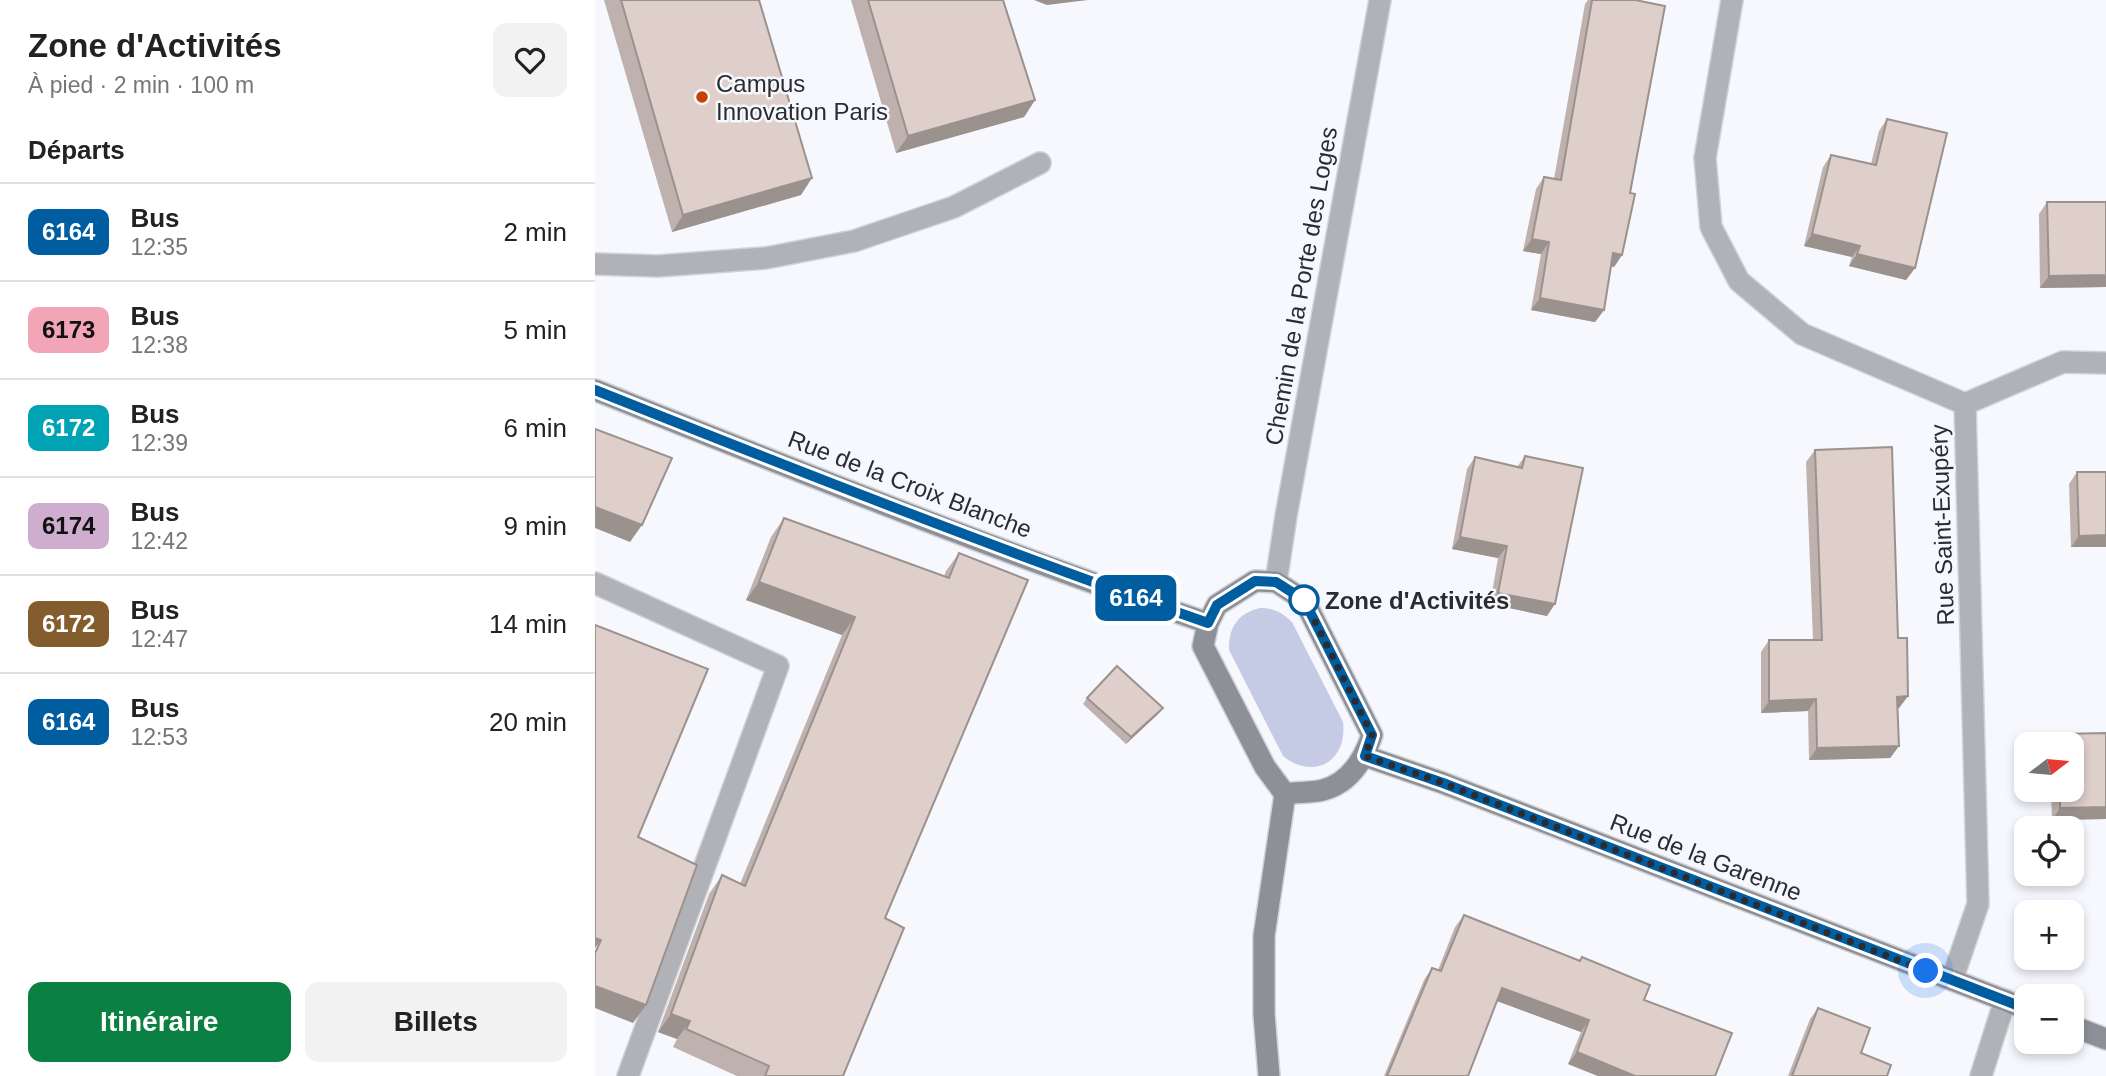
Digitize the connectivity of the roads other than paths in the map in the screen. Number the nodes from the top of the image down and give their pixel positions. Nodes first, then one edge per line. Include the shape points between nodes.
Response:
1 (1380, 0) edge
2 (1732, 0) edge
3 (1040, 163) dead end
4 (595, 264) edge
5 (2106, 363) edge
6 (595, 390) edge
7 (1965, 404) junction
8 (1276, 582) junction
9 (595, 583) edge
10 (1208, 623) junction
11 (1365, 756) junction
12 (1285, 793) junction
13 (1952, 981) junction
14 (2005, 1000) junction
15 (2014, 1004) edge
16 (2084, 1031) edge
17 (2106, 1039) edge
18 (628, 1076) edge
19 (1269, 1076) edge
20 (1981, 1076) edge

1 - 8 street, Chemin de la Porte des Loges
2 - 7 street, Rue Saint-Exupéry via 1705,158 1711,228 1739,281 1802,334
3 - 4 street via 954,207 854,241 766,258 658,266
5 - 7 street via 2063,362
6 - 10 street, Rue de la Croix Blanche via 785,466
7 - 13 street, Rue Saint-Exupéry via 1978,904
8 - 10 street via 1255,581 1217,605
8 - 11 street via 1304,600 1372,735
9 - 18 street via 778,666
10 - 12 street via 1203,646 1265,767
11 - 12 street via 1345,780 1323,790
11 - 13 street, Rue de la Garenne
12 - 19 street via 1264,936
13 - 14 street, Rue de la Garenne
14 - 15 street, Rue de la Garenne
14 - 20 street
16 - 17 street

